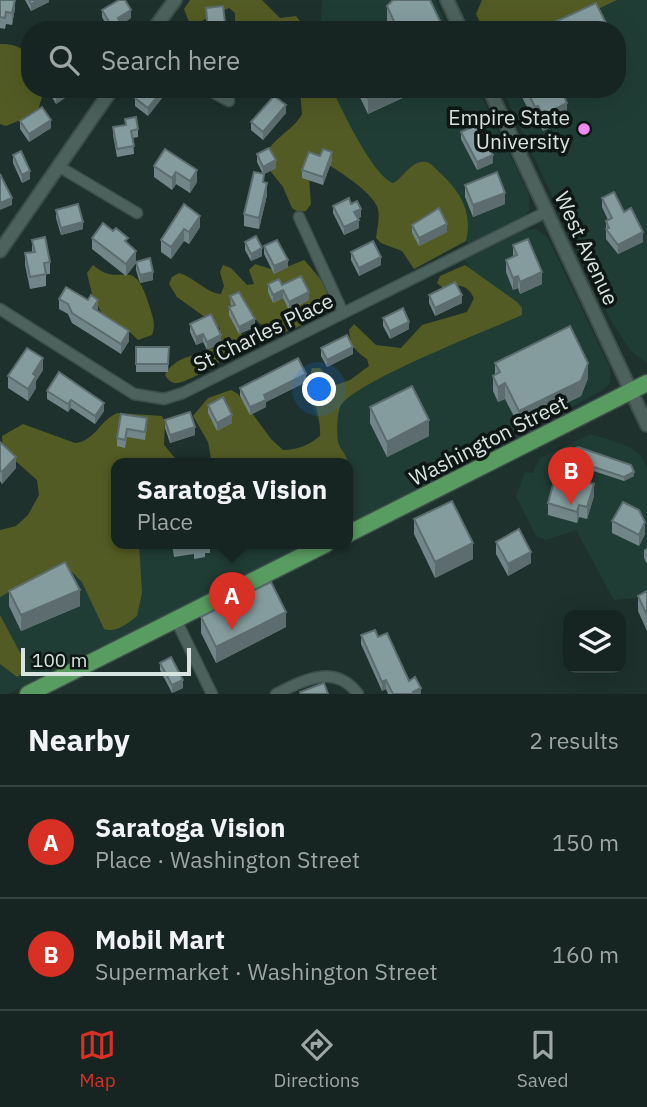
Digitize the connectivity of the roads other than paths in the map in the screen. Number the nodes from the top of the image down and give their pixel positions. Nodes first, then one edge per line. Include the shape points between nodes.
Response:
1 (175, 0) edge
2 (447, 0) edge
3 (160, 21) edge
4 (457, 21) edge
5 (106, 98) edge
6 (222, 98) edge
7 (493, 98) edge
8 (229, 102) dead end
9 (58, 166) junction
10 (548, 211) junction
11 (137, 213) dead end
12 (299, 217) dead end
13 (0, 251) edge
14 (0, 309) edge
15 (344, 313) junction
16 (647, 383) edge
17 (632, 391) junction
18 (647, 425) edge
19 (353, 531) edge
20 (317, 549) edge
21 (176, 620) junction
22 (55, 688) edge
23 (28, 694) edge
24 (212, 694) edge
25 (276, 694) edge
26 (358, 694) edge

1 - 3 street
2 - 4 street
5 - 9 street
6 - 8 street
7 - 10 street, West Avenue
9 - 11 street
9 - 13 street
10 - 15 street, St Charles Place
10 - 17 street, West Avenue
12 - 15 street
14 - 15 street, St Charles Place via 126,390 154,399 183,393
16 - 17 highway, Washington Street
17 - 18 street, West Avenue
17 - 19 highway, Washington Street
20 - 21 highway
21 - 22 highway
21 - 24 street
22 - 23 highway
25 - 26 street via 323,676 345,682

